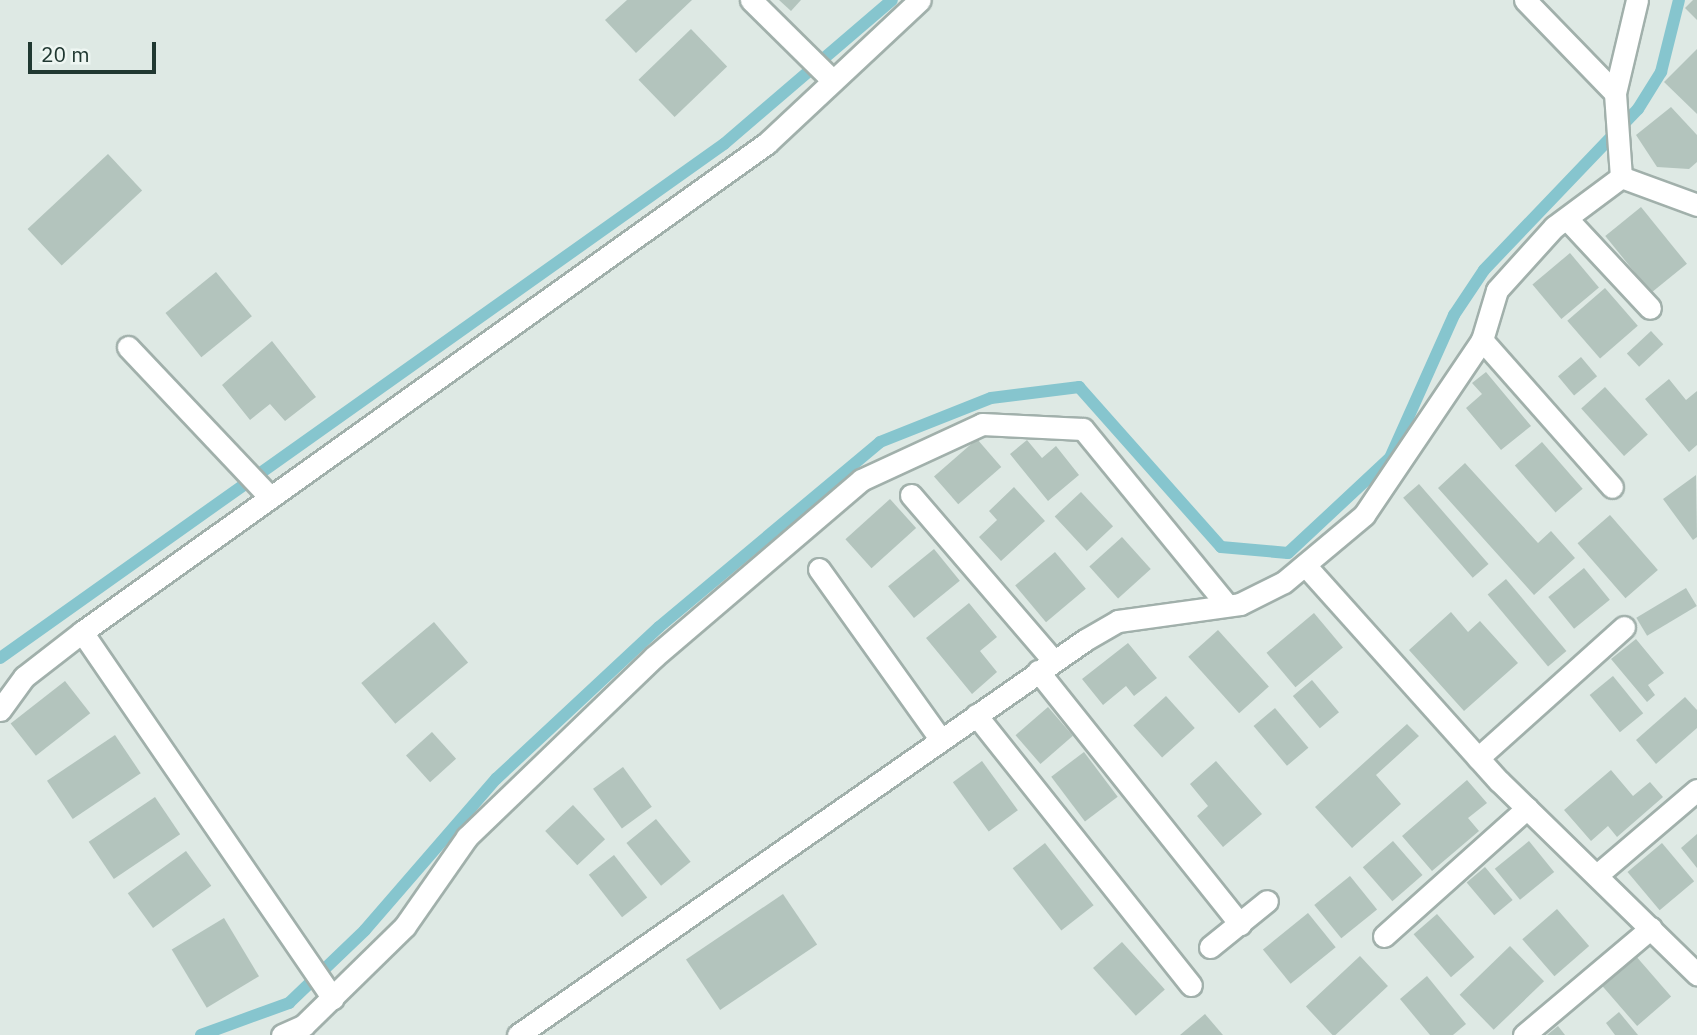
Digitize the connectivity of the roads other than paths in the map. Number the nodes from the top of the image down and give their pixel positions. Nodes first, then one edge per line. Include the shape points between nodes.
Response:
1 (751, 0) edge
2 (920, 0) edge
3 (1525, 0) edge
4 (1637, 0) edge
5 (833, 80) junction
6 (1615, 93) junction
7 (1621, 177) junction
8 (1696, 203) edge
9 (1568, 220) junction
10 (1650, 308) dead end
11 (1482, 340) junction
12 (128, 347) dead end
13 (1612, 487) dead end
14 (911, 495) dead end
15 (270, 497) junction
16 (1305, 565) junction
17 (819, 569) dead end
18 (1227, 605) junction
19 (1624, 627) dead end
20 (82, 632) junction
21 (1046, 666) junction
22 (0, 710) edge
23 (976, 715) junction
24 (940, 740) junction
25 (1478, 758) junction
26 (1697, 790) edge
27 (1527, 808) junction
28 (1597, 876) junction
29 (1267, 901) dead end
30 (1240, 924) junction
31 (1651, 928) junction
32 (1384, 936) dead end
33 (1210, 947) dead end
34 (1697, 974) edge
35 (1191, 985) dead end
36 (333, 998) junction
37 (282, 1035) edge
38 (518, 1035) edge
39 (1524, 1035) edge

1 - 5 street
2 - 5 street
3 - 6 street
4 - 6 street
5 - 15 street via 767,143
6 - 7 street
7 - 8 street
7 - 9 street
9 - 10 street
9 - 11 street via 1554,227 1497,290
11 - 13 street
11 - 16 street via 1364,515
12 - 15 street
14 - 21 street
15 - 20 street
16 - 18 street via 1284,582
16 - 25 street
17 - 24 street
18 - 21 street via 1118,621
18 - 36 street via 1083,429 982,424 861,480 654,657 467,837 405,926
19 - 25 street
20 - 22 street via 24,677
20 - 36 street
21 - 23 street
21 - 30 street
23 - 24 street
23 - 35 street
24 - 38 street
25 - 27 street
26 - 28 street
27 - 28 street
27 - 32 street
28 - 31 street
29 - 30 street
30 - 33 street
31 - 34 street
31 - 39 street
36 - 37 street via 304,1025

